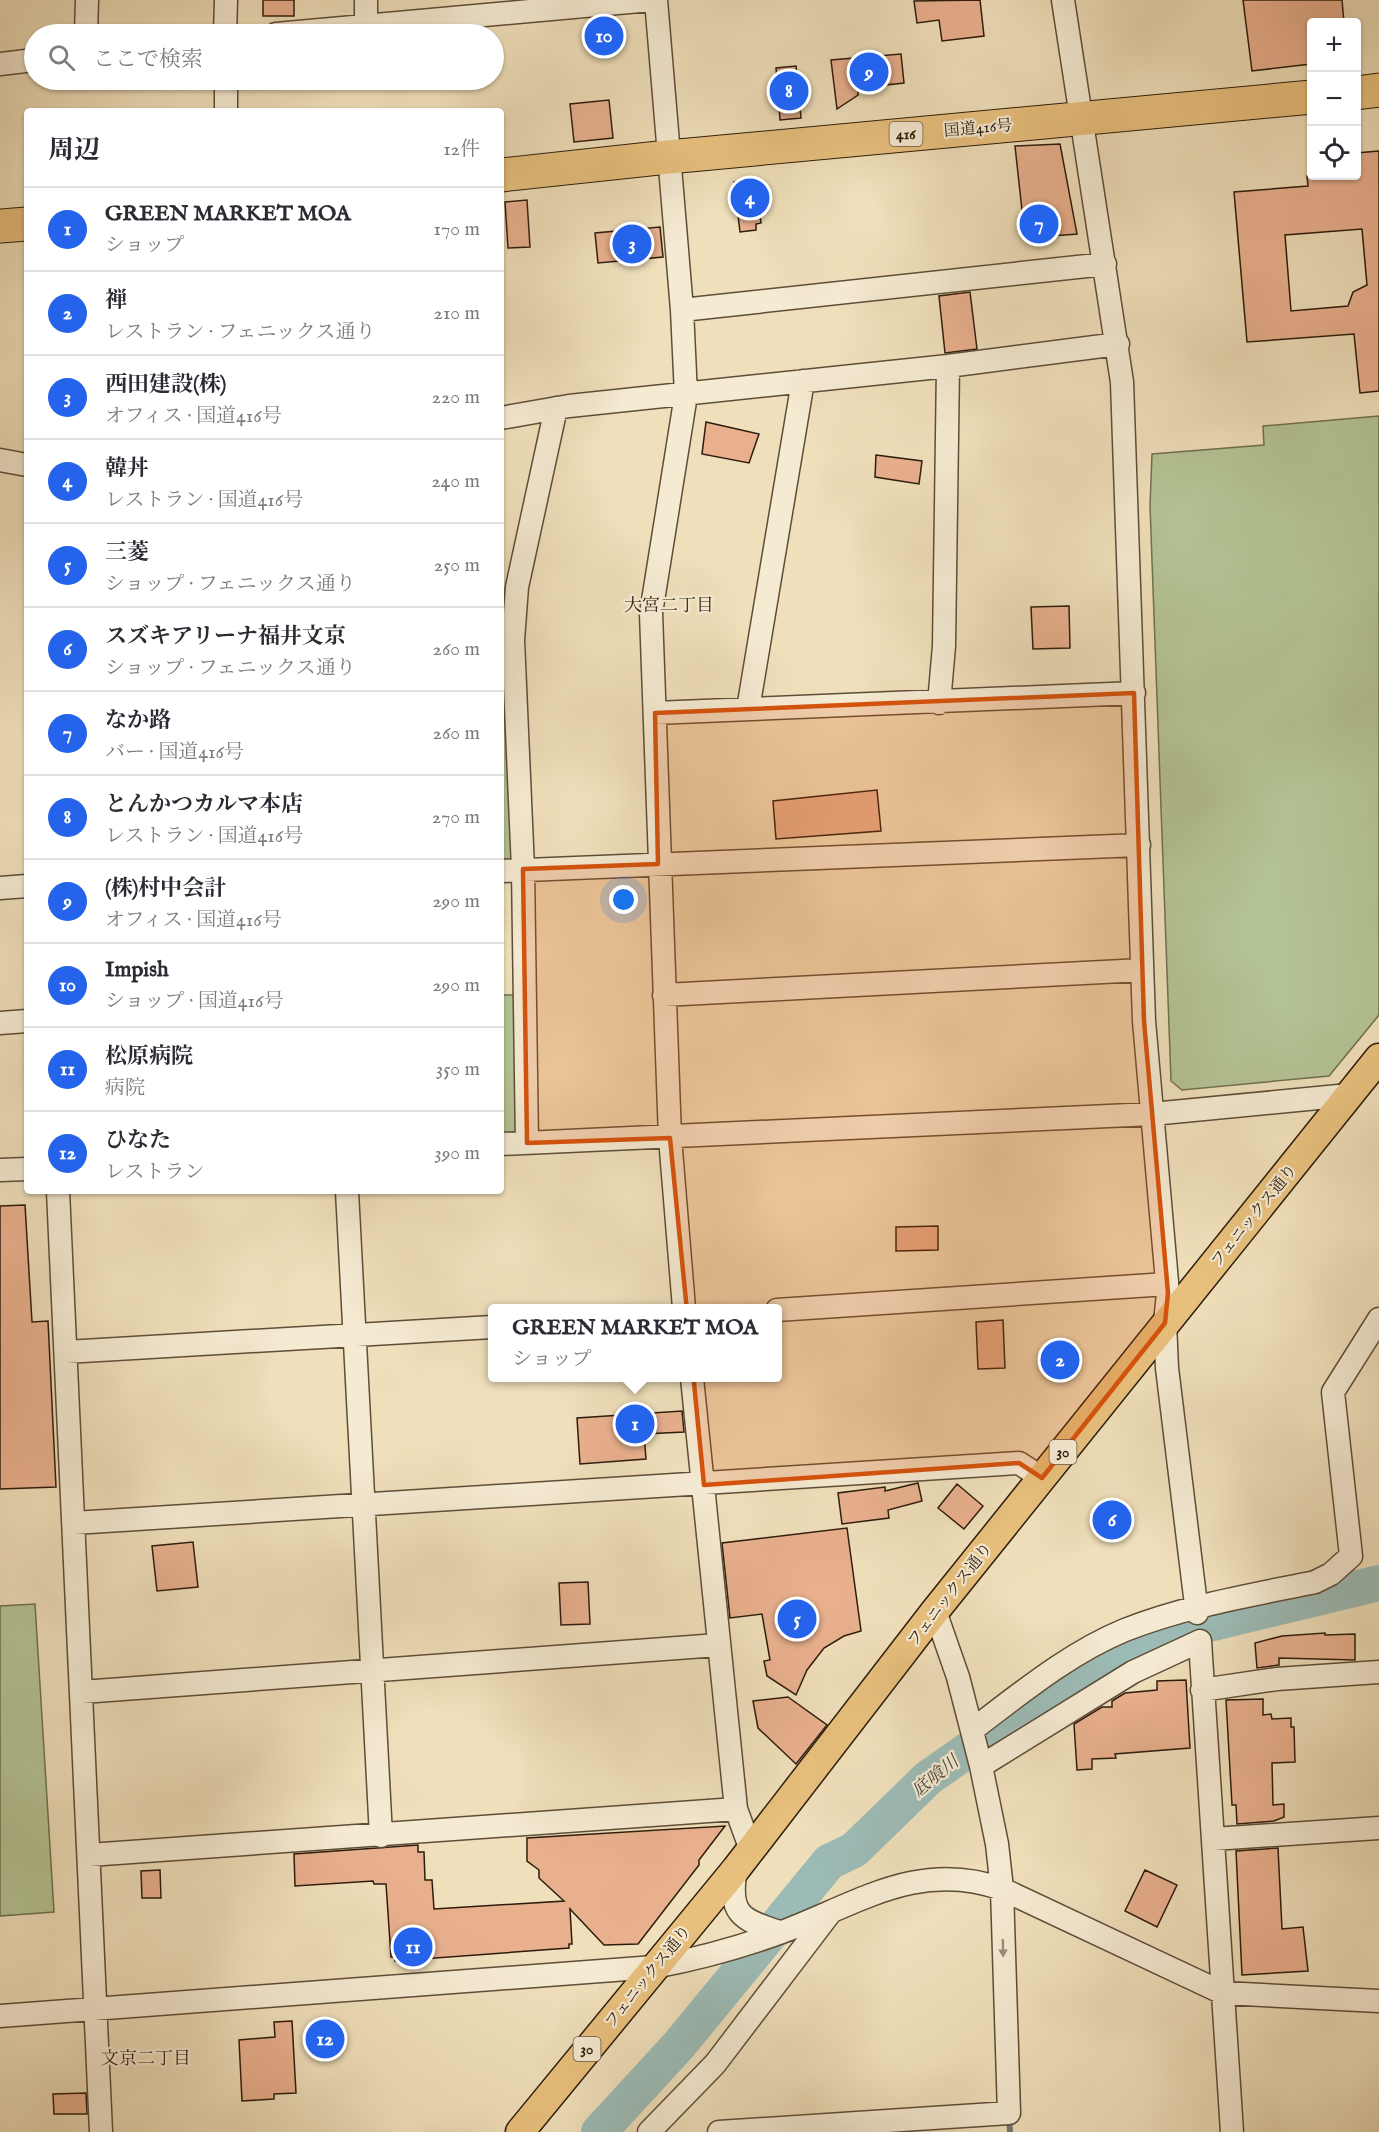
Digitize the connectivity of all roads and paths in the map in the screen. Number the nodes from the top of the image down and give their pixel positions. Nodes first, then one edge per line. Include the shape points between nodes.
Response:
1 (87, 0) edge
2 (226, 0) edge
3 (366, 0) edge
4 (654, 0) edge
5 (1063, 0) edge
6 (86, 24) edge
7 (225, 24) edge
8 (366, 24) edge
9 (388, 24) edge
10 (24, 61) edge
11 (0, 63) edge
12 (226, 90) edge
13 (1379, 90) edge
14 (1361, 92) edge
15 (1307, 97) edge
16 (226, 108) edge
17 (1082, 118) junction
18 (668, 157) junction
19 (504, 176) edge
20 (24, 224) edge
21 (0, 226) edge
22 (1105, 264) junction
23 (682, 310) junction
24 (1118, 344) junction
25 (948, 366) junction
26 (803, 381) junction
27 (686, 395) junction
28 (556, 408) junction
29 (504, 417) edge
30 (0, 460) edge
31 (24, 464) edge
32 (1134, 693) junction
33 (939, 703) junction
34 (748, 709) junction
35 (655, 713) junction
36 (1139, 845) junction
37 (658, 864) junction
38 (512, 870) edge
39 (24, 886) edge
40 (0, 888) edge
41 (1142, 970) junction
42 (664, 995) junction
43 (24, 1021) edge
44 (0, 1023) edge
45 (1379, 1058) edge
46 (1361, 1089) edge
47 (1152, 1114) junction
48 (670, 1138) junction
49 (527, 1143) junction
50 (504, 1144) edge
51 (24, 1169) edge
52 (0, 1170) edge
53 (58, 1194) edge
54 (347, 1194) edge
55 (1167, 1284) junction
56 (684, 1304) edge
57 (782, 1310) edge
58 (1379, 1319) edge
59 (1165, 1323) junction
60 (488, 1327) edge
61 (356, 1334) junction
62 (66, 1352) junction
63 (693, 1382) edge
64 (1042, 1478) junction
65 (704, 1485) junction
66 (364, 1504) junction
67 (74, 1523) junction
68 (1197, 1610) junction
69 (934, 1611) junction
70 (718, 1646) junction
71 (373, 1671) junction
72 (1379, 1672) edge
73 (1202, 1690) junction
74 (82, 1692) junction
75 (972, 1730) junction
76 (981, 1766) junction
77 (736, 1809) junction
78 (1379, 1828) edge
79 (381, 1836) junction
80 (1212, 1839) junction
81 (89, 1855) junction
82 (744, 1859) junction
83 (1002, 1889) junction
84 (827, 1914) junction
85 (780, 1932) junction
86 (654, 1967) junction
87 (1223, 1993) junction
88 (1379, 2001) edge
89 (96, 2009) junction
90 (0, 2016) edge
91 (100, 2132) edge
92 (520, 2132) edge
93 (649, 2132) edge
94 (719, 2132) edge
95 (1232, 2132) edge

1 - 6 street
2 - 7 street
3 - 8 street
4 - 9 street
4 - 18 street
5 - 17 street
10 - 11 street
12 - 16 street
13 - 14 highway
15 - 17 highway, 国道416号 / 416
17 - 18 highway, 国道416号 / 416
17 - 22 street
18 - 19 highway, 国道416号 / 416
18 - 23 street
20 - 21 highway
22 - 23 street
22 - 24 street
23 - 27 street
24 - 25 street
24 - 32 street
25 - 26 street
25 - 33 street via 944,646
26 - 27 street
26 - 34 street
27 - 28 street
27 - 35 street via 651,613
28 - 29 street
28 - 38 street via 517,587 513,630
30 - 31 street
32 - 33 street
32 - 36 street
33 - 34 street
34 - 35 street
35 - 37 street
36 - 37 street
36 - 41 street
37 - 38 street
37 - 42 street
38 - 49 street
39 - 40 street
41 - 42 street
41 - 47 street
42 - 48 street
43 - 44 street
45 - 46 main road, フェニックス通り / 30
46 - 47 street
46 - 59 main road, フェニックス通り / 30
47 - 48 street
47 - 55 street
48 - 49 street
48 - 56 street
49 - 50 street
51 - 52 street
53 - 62 street
54 - 61 street
55 - 57 street
55 - 59 street
58 - 68 street via 1333,1392 1351,1556 1315,1582
59 - 64 main road, フェニックス通り / 30
59 - 68 street
60 - 61 street
61 - 62 street
61 - 66 street
62 - 67 street
63 - 65 street
64 - 65 street via 1019,1463
64 - 69 main road, フェニックス通り / 30
65 - 66 street
65 - 70 street
66 - 67 street
66 - 71 street
67 - 74 street
68 - 75 street via 1125,1630 1083,1650
69 - 75 street
69 - 82 main road, フェニックス通り / 30
70 - 71 street
70 - 77 street
71 - 74 street
71 - 79 street
72 - 73 street via 1276,1679
73 - 76 street via 1200,1641 1132,1672
73 - 80 street
74 - 81 street
75 - 76 street
76 - 83 street
77 - 79 street
77 - 82 street
78 - 80 street
79 - 81 street
80 - 87 street
81 - 89 street
82 - 85 street via 733,1898 738,1911 748,1921
82 - 86 main road, フェニックス通り / 30
83 - 84 street via 963,1879 921,1879 888,1888
83 - 87 street
83 -> 94 street via 1009,2113
84 - 85 street
84 - 93 street via 715,2064
85 - 86 street
86 - 89 street
86 - 92 main road, フェニックス通り / 30
87 - 88 street
87 - 95 street
89 - 90 street
89 - 91 street

